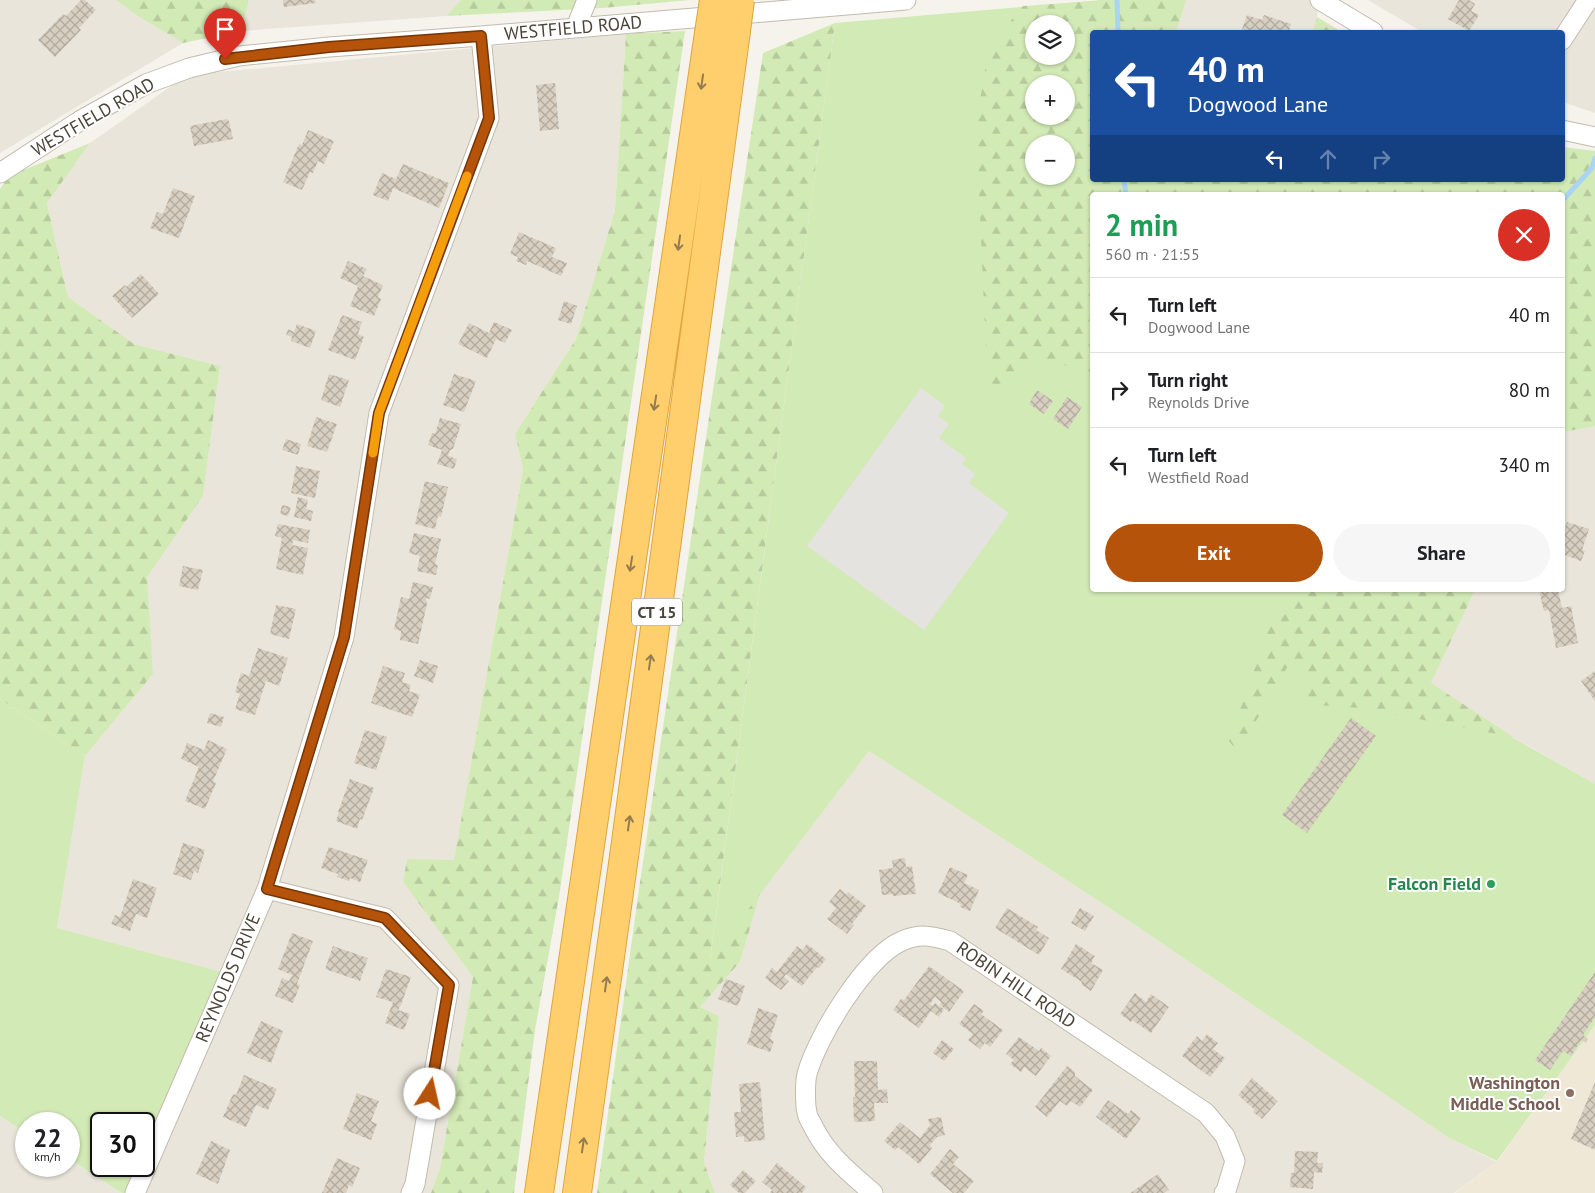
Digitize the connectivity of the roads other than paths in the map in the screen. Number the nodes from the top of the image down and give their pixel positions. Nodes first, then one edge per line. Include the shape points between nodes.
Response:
1 (586, 0) edge
2 (714, 0) edge
3 (740, 0) edge
4 (906, 0) edge
5 (1320, 0) edge
6 (1588, 0) edge
7 (576, 27) junction
8 (1370, 30) edge
9 (1565, 35) edge
10 (481, 36) junction
11 (1565, 131) edge
12 (1592, 136) edge
13 (0, 173) edge
14 (267, 889) junction
15 (135, 1193) edge
16 (411, 1193) edge
17 (539, 1193) edge
18 (576, 1193) edge
19 (874, 1193) edge
20 (1224, 1193) edge

1 - 7 street
2 -> 17 highway, CT 15, bridge
18 -> 3 highway, CT 15, bridge
4 - 7 street, WESTFIELD ROAD
5 - 8 street
6 - 9 street
7 - 10 street, WESTFIELD ROAD
10 - 13 street, WESTFIELD ROAD via 283,51 239,56 188,68 155,80 112,102
10 - 14 street, REYNOLDS DRIVE via 489,118 379,413 344,637
11 - 12 street
14 - 15 street, REYNOLDS DRIVE
14 - 16 street via 385,918 449,985
19 - 20 street, ROBIN HILL ROAD via 845,1169 819,1139 806,1113 806,1076 846,996 878,957 902,941 926,934 950,940 1206,1113 1225,1136 1235,1161

